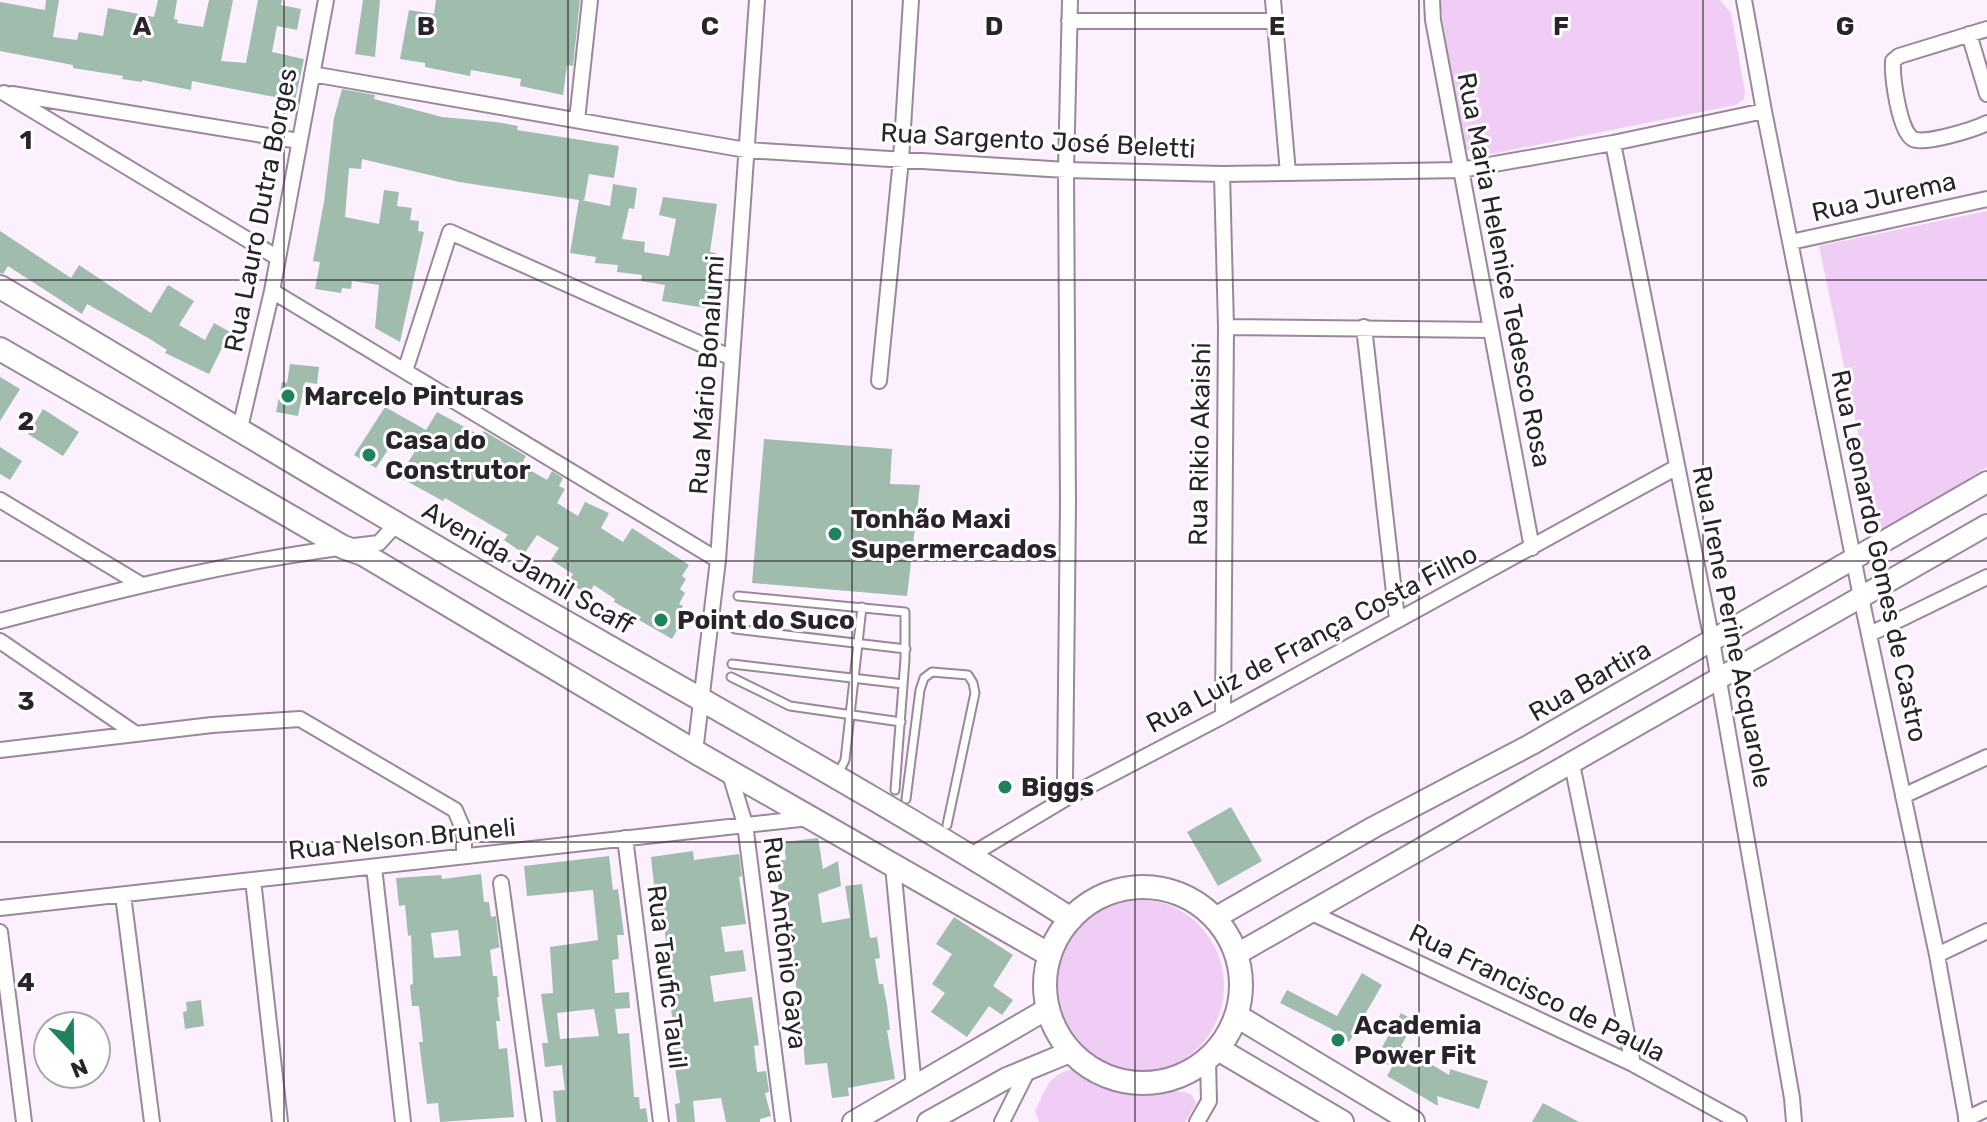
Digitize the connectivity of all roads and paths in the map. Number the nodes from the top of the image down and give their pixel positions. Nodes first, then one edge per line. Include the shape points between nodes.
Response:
1 (326, 0) edge
2 (590, 0) edge
3 (757, 0) edge
4 (911, 0) edge
5 (1070, 0) edge
6 (1273, 0) edge
7 (1432, 0) edge
8 (1744, 0) edge
9 (1069, 21) junction
10 (1274, 21) junction
11 (1987, 29) edge
12 (1969, 34) junction
13 (312, 74) junction
14 (2, 92) edge
15 (1987, 94) edge
16 (1764, 111) junction
17 (577, 120) junction
18 (1987, 123) edge
19 (299, 141) junction
20 (1613, 143) junction
21 (746, 150) junction
22 (901, 159) junction
23 (1066, 170) junction
24 (1461, 170) junction
25 (1288, 173) junction
26 (1222, 174) junction
27 (1987, 199) edge
28 (1791, 242) junction
29 (278, 258) junction
30 (0, 287) edge
31 (272, 291) junction
32 (1226, 327) junction
33 (1364, 327) junction
34 (1491, 330) junction
35 (0, 349) edge
36 (732, 358) junction
37 (405, 371) junction
38 (879, 381) dead end
39 (240, 428) junction
40 (1677, 467) junction
41 (1987, 482) edge
42 (0, 500) edge
43 (396, 524) junction
44 (1987, 525) edge
45 (343, 547) junction
46 (1532, 548) junction
47 (1855, 559) junction
48 (718, 560) junction
49 (1987, 577) edge
50 (140, 584) junction
51 (738, 596) dead end
52 (1861, 597) junction
53 (862, 607) junction
54 (1397, 619) junction
55 (0, 621) edge
56 (735, 629) dead end
57 (1870, 634) junction
58 (0, 641) edge
59 (1712, 641) junction
60 (856, 645) junction
61 (906, 649) junction
62 (732, 664) dead end
63 (731, 677) dead end
64 (1719, 678) junction
65 (852, 680) junction
66 (903, 684) junction
67 (700, 700) junction
68 (850, 716) junction
69 (1223, 716) junction
70 (901, 722) junction
71 (136, 734) junction
72 (0, 750) edge
73 (695, 752) junction
74 (1987, 757) edge
75 (1572, 764) junction
76 (729, 771) junction
77 (836, 778) junction
78 (895, 790) dead end
79 (1903, 796) junction
80 (1068, 797) junction
81 (906, 799) dead end
82 (809, 818) junction
83 (745, 824) junction
84 (947, 825) dead end
85 (625, 838) junction
86 (971, 855) junction
87 (464, 856) junction
88 (893, 866) junction
89 (374, 867) junction
90 (253, 880) junction
91 (501, 883) dead end
92 (123, 895) junction
93 (0, 908) edge
94 (1312, 913) junction
95 (1215, 918) junction
96 (1071, 919) junction
97 (1987, 931) edge
98 (0, 932) edge
99 (1237, 954) junction
100 (1050, 955) junction
101 (1937, 955) junction
102 (1047, 1009) junction
103 (1237, 1016) junction
104 (1070, 1052) junction
105 (1213, 1055) junction
106 (1633, 1064) junction
107 (1029, 1068) junction
108 (914, 1087) junction
109 (1987, 1109) edge
110 (1967, 1120) edge
111 (24, 1122) edge
112 (152, 1122) edge
113 (280, 1122) edge
114 (403, 1122) edge
115 (534, 1122) edge
116 (661, 1122) edge
117 (783, 1122) edge
118 (853, 1122) edge
119 (928, 1122) edge
120 (1002, 1122) edge
121 (1197, 1122) edge
122 (1342, 1122) edge
123 (1413, 1122) edge
124 (1739, 1122) edge
125 (1794, 1122) edge

1 - 13 street, Rua Lauro Dutra Borges
2 - 17 street
3 - 21 street, Rua Mário Bonalumi
4 - 22 street
5 - 9 street
6 - 10 street
7 - 24 street, Rua Maria Helenice Tedesco Rosa
8 - 16 street, Rua Leonardo Gomes de Castro
9 - 10 street
9 - 23 street
10 - 25 street
11 - 12 street
12 - 15 street
12 - 18 street via 1893,61 1901,116 1904,130 1922,142
13 - 17 street, Rua Sargento José Beletti
13 - 19 street, Rua Lauro Dutra Borges
14 - 19 street
14 - 29 street
16 - 20 street, Rua Sargento José Beletti
16 - 28 street, Rua Leonardo Gomes de Castro
17 - 21 street, Rua Sargento José Beletti
19 - 29 street, Rua Lauro Dutra Borges
20 - 24 street, Rua Sargento José Beletti
20 - 40 street, Rua Irene Perine Acquarole
21 - 22 street, Rua Sargento José Beletti
21 - 36 street, Rua Mário Bonalumi
22 - 23 street, Rua Sargento José Beletti
22 - 38 street
23 - 26 street, Rua Sargento José Beletti
23 - 80 street
24 - 25 street, Rua Sargento José Beletti
24 - 34 street, Rua Maria Helenice Tedesco Rosa
25 - 26 street, Rua Sargento José Beletti
26 - 32 street, Rua Rikio Akaishi
27 - 28 street, Rua Jurema
28 - 47 street, Rua Leonardo Gomes de Castro
29 - 31 street, Rua Lauro Dutra Borges
30 - 39 main road, Avenida Jamil Scaff
31 - 37 street
31 - 39 street, Rua Lauro Dutra Borges
32 - 33 street
32 - 69 street, Rua Rikio Akaishi
33 - 34 street
33 - 54 street
34 - 46 street, Rua Maria Helenice Tedesco Rosa
35 - 45 main road
36 - 37 street via 450,232
36 - 48 street, Rua Mário Bonalumi
37 - 48 street
39 - 43 main road, Avenida Jamil Scaff
40 - 46 street, Rua Luiz de França Costa Filho
40 - 59 street, Rua Irene Perine Acquarole
41 - 47 street, Rua Bartira
42 - 50 street
43 - 45 street via 379,543
43 - 67 main road, Avenida Jamil Scaff
44 - 52 street
45 - 50 street
45 - 73 main road via 363,554
46 - 54 street, Rua Luiz de França Costa Filho
47 - 52 street, Rua Leonardo Gomes de Castro
47 - 59 street, Rua Bartira
48 - 67 street, Rua Mário Bonalumi
49 - 57 street
50 - 55 street
51 - 53 lane
52 - 57 street, Rua Leonardo Gomes de Castro
52 - 64 street
53 - 60 lane
53 - 61 lane via 905,612
54 - 69 street, Rua Luiz de França Costa Filho
56 - 60 lane
57 - 79 street, Rua Leonardo Gomes de Castro
58 - 71 street
59 - 64 street, Rua Irene Perine Acquarole
59 - 95 street, Rua Bartira
60 - 61 lane
60 - 65 lane
61 - 66 lane
62 - 65 lane
63 - 68 lane via 790,706
64 - 75 street
64 - 125 street, Rua Irene Perine Acquarole
65 - 66 lane
65 - 68 lane
66 - 70 lane
67 - 73 street, Rua Mário Bonalumi
67 - 77 main road, Avenida Jamil Scaff
68 - 70 lane
68 - 77 lane via 845,760
69 - 80 street, Rua Luiz de França Costa Filho
70 - 78 lane
71 - 72 street
71 - 87 street via 300,719 455,810 464,831
73 - 76 main road
74 - 79 street
75 - 94 street
75 - 106 street
76 - 82 main road
76 - 83 street, Rua Antônio Gaya
77 - 86 main road, Avenida Jamil Scaff
79 - 101 street, Rua Leonardo Gomes de Castro
80 - 86 street, Rua Luiz de França Costa Filho
81 - 84 lane via 924,678 932,672 968,675 975,693
82 - 83 street, Rua Nelson Bruneli
82 - 88 main road
83 - 85 street, Rua Nelson Bruneli
83 - 117 street, Rua Antônio Gaya
85 - 87 street, Rua Nelson Bruneli
85 - 116 street, Rua Taufic Tauil
86 - 96 main road, Avenida Jamil Scaff
87 - 89 street, Rua Nelson Bruneli
88 - 100 main road
88 - 108 street
89 - 90 street, Rua Nelson Bruneli
89 - 114 street
90 - 92 street, Rua Nelson Bruneli
90 - 113 street
91 - 115 street
92 - 93 street, Rua Nelson Bruneli
92 - 112 street
94 - 99 street
94 - 106 street, Rua Francisco de Paula
95 - 96 main road via 1189,898 1159,888 1127,888 1096,899
95 - 99 main road
96 - 100 main road
97 - 101 street
98 - 111 street
99 - 103 main road via 1242,985
100 - 102 main road
101 - 110 street, Rua Leonardo Gomes de Castro
102 - 104 main road
102 - 108 street
103 - 105 main road
103 - 123 main road
104 - 105 main road via 1097,1072 1128,1082 1161,1081 1193,1070
104 - 107 street
105 - 121 street via 1209,1101
105 - 122 main road
106 - 124 street, Rua Francisco de Paula
107 - 119 street
107 - 120 street
108 - 118 street
109 - 110 street

